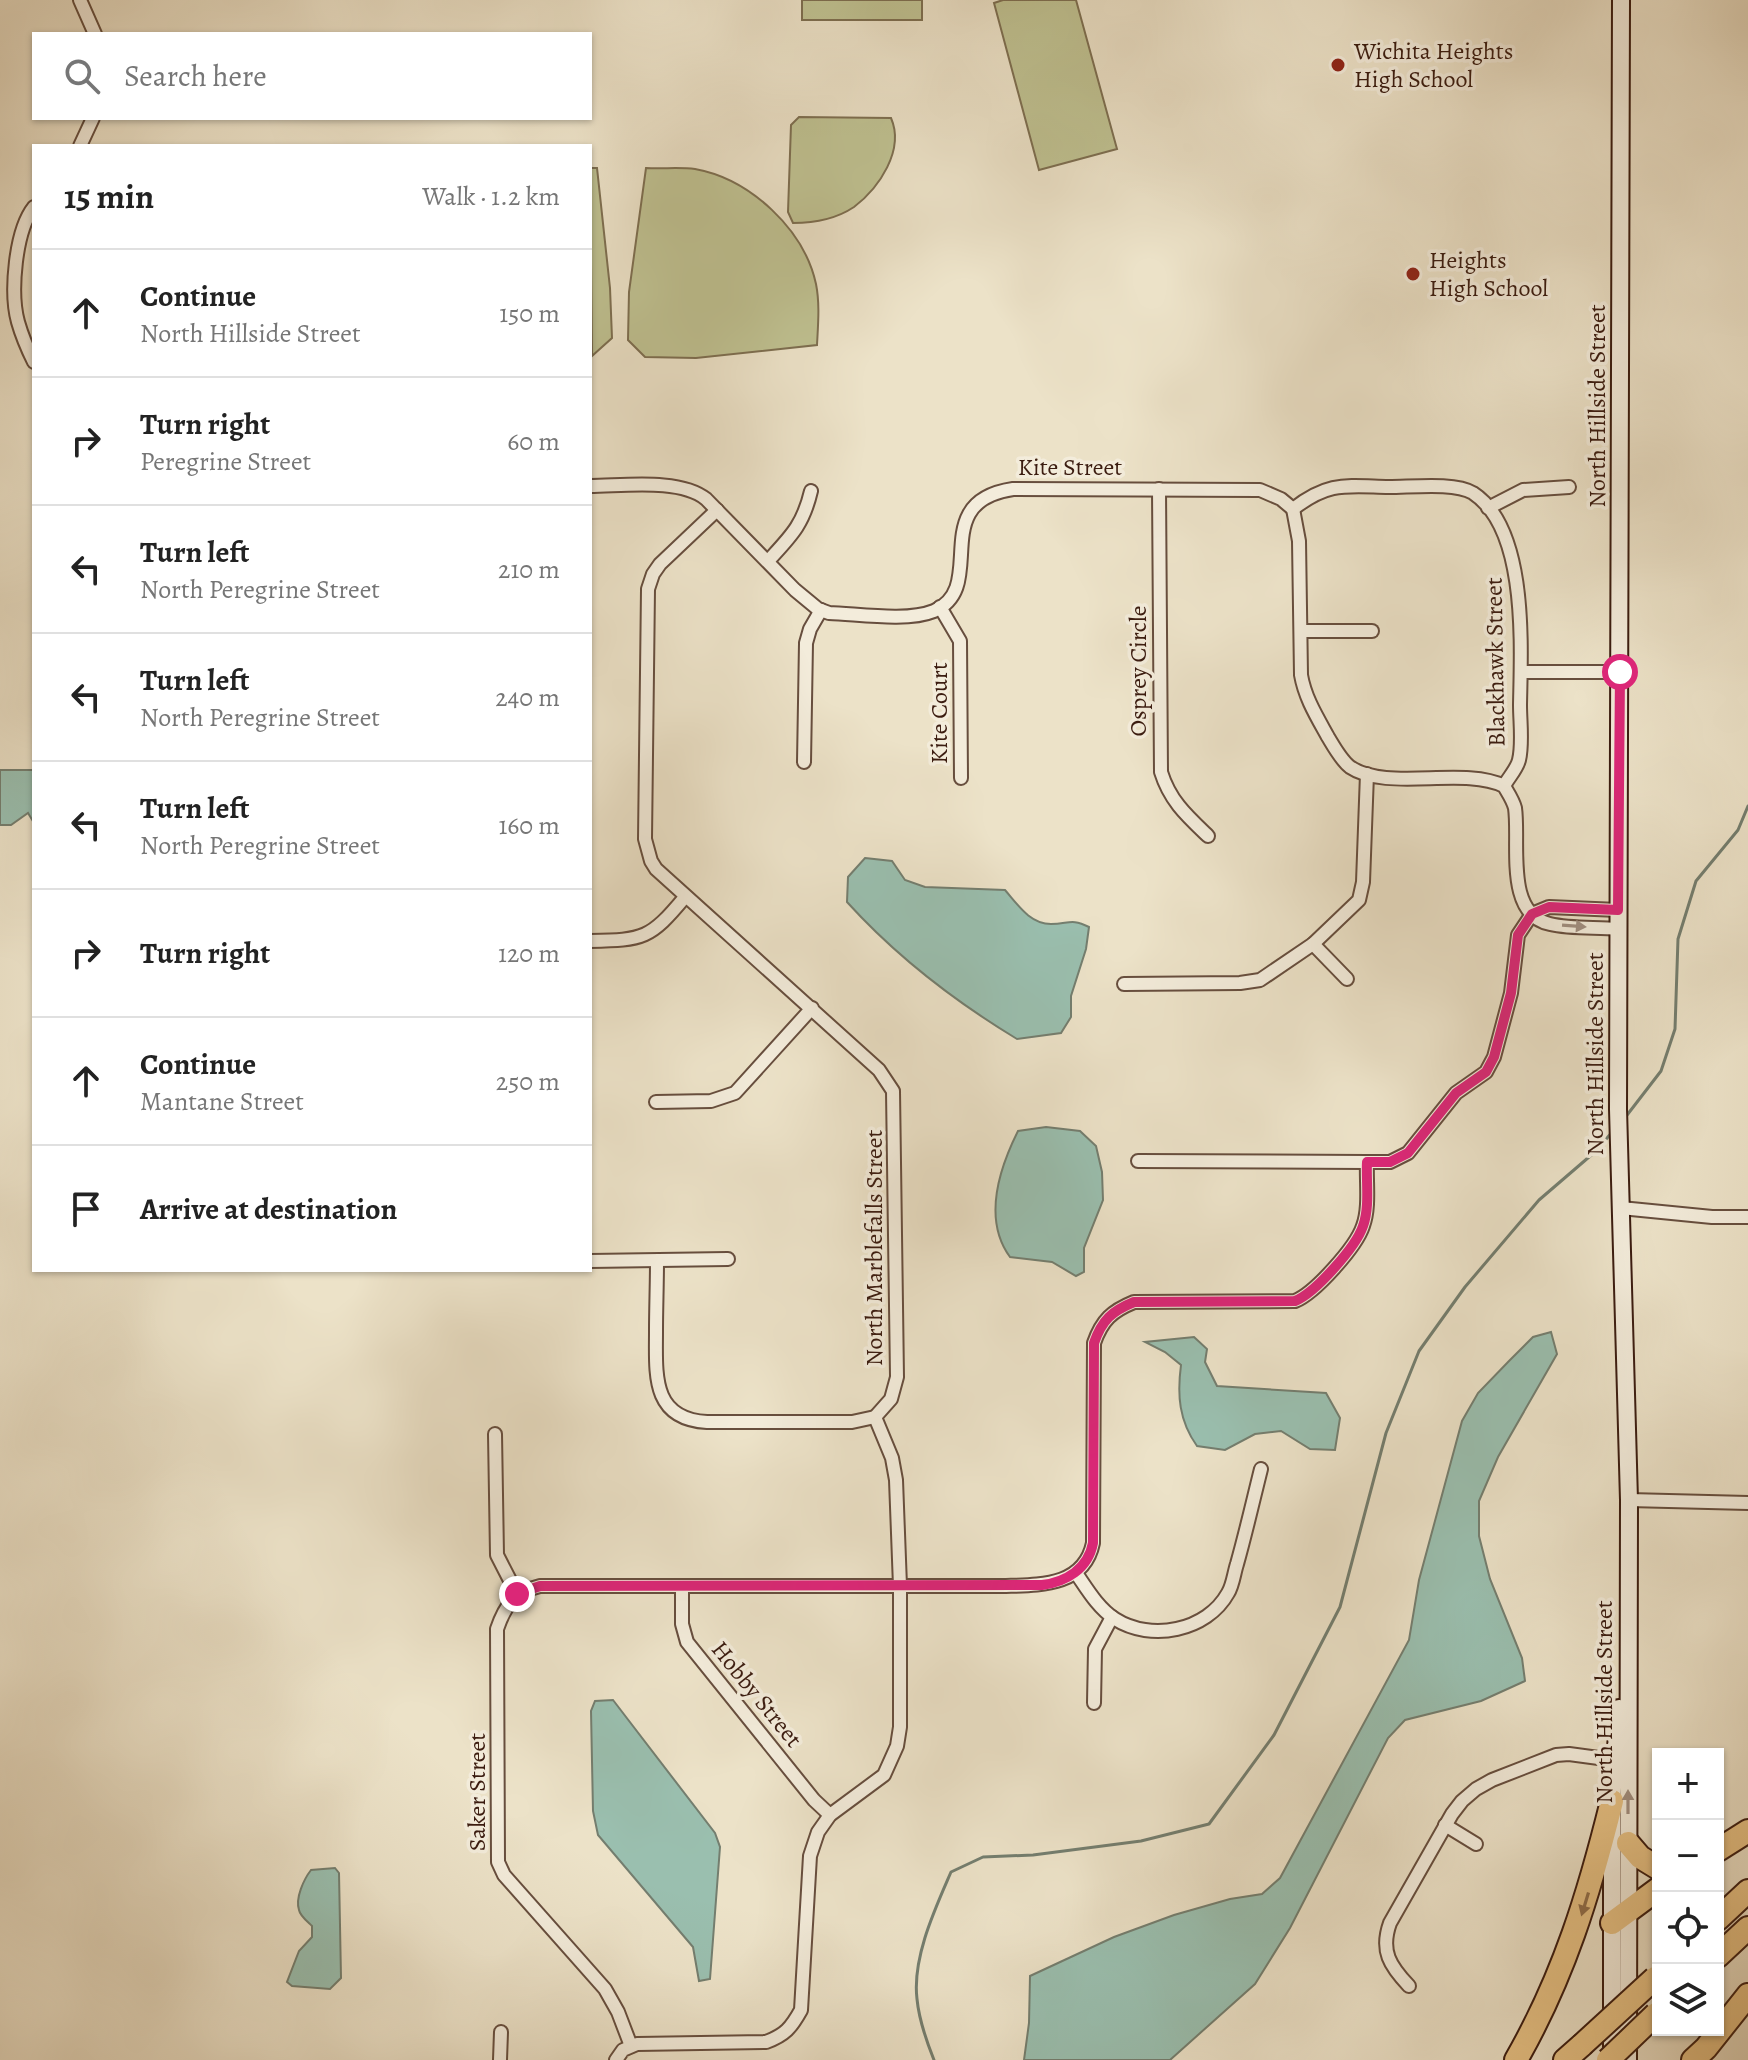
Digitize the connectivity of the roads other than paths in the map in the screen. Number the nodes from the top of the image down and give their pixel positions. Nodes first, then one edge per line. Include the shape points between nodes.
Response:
1 (80, 0) edge
2 (1621, 0) edge
3 (94, 32) edge
4 (92, 120) edge
5 (81, 144) edge
6 (32, 212) edge
7 (32, 357) edge
8 (592, 486) edge
9 (1569, 487) dead end
10 (1159, 489) junction
11 (811, 491) dead end
12 (1488, 508) junction
13 (1293, 509) junction
14 (717, 510) junction
15 (768, 561) junction
16 (940, 607) junction
17 (821, 610) junction
18 (1301, 631) junction
19 (1372, 631) dead end
20 (1521, 672) junction
21 (1620, 672) junction
22 (804, 762) dead end
23 (1367, 774) junction
24 (961, 778) dead end
25 (1504, 786) junction
26 (1208, 836) dead end
27 (685, 897) junction
28 (1618, 910) junction
29 (1532, 914) junction
30 (1618, 929) junction
31 (592, 941) edge
32 (1313, 944) junction
33 (1347, 979) dead end
34 (1124, 984) dead end
35 (812, 1008) junction
36 (656, 1102) dead end
37 (1138, 1161) dead end
38 (1367, 1162) junction
39 (1621, 1208) junction
40 (1748, 1217) edge
41 (728, 1259) dead end
42 (592, 1261) edge
43 (657, 1261) junction
44 (875, 1417) junction
45 (495, 1434) dead end
46 (1261, 1469) dead end
47 (1629, 1500) junction
48 (1748, 1503) edge
49 (1076, 1573) junction
50 (682, 1586) junction
51 (900, 1586) junction
52 (517, 1594) junction
53 (1112, 1617) junction
54 (1094, 1703) dead end
55 (1622, 1761) junction
56 (1612, 1801) junction
57 (830, 1815) junction
58 (1445, 1825) junction
59 (1748, 1831) edge
60 (1628, 1843) junction
61 (1476, 1844) dead end
62 (1724, 1846) edge
63 (1652, 1864) edge
64 (1748, 1891) edge
65 (1654, 1892) edge
66 (1724, 1913) edge
67 (1620, 1916) junction
68 (1748, 1928) edge
69 (1724, 1950) edge
70 (1652, 1982) edge
71 (1409, 1986) dead end
72 (1748, 1995) edge
73 (1652, 2018) edge
74 (501, 2032) dead end
75 (631, 2046) junction
76 (1574, 2052) edge
77 (500, 2060) edge
78 (616, 2060) edge
79 (1516, 2060) edge
80 (1610, 2060) edge
81 (1628, 2060) edge
82 (1693, 2060) edge

1 - 3 street
2 - 21 main road, North Hillside Street
4 - 5 street
6 - 7 street via 15,271 15,305
8 - 14 street via 684,487
9 - 12 street via 1523,490
10 - 13 street, Kite Street via 1260,490
10 - 16 street, Kite Street via 1013,489 983,496 965,521 957,582
10 - 26 street, Osprey Circle via 1161,772 1177,807
11 - 15 street via 798,530
12 - 13 street via 1464,488 1357,486 1322,490
12 - 20 street, Blackhawk Street via 1516,568
13 - 18 street
14 - 15 street
14 - 27 street, North Marblefalls Street via 656,569 647,595 645,839 656,869
15 - 17 street
16 - 17 street via 907,616
16 - 24 street, Kite Court via 960,641
17 - 22 street via 806,643
18 - 19 street
18 - 23 street via 1301,675 1309,701 1348,765
20 - 21 street
20 - 25 street, Blackhawk Street via 1519,761
21 - 28 main road, North Hillside Street
23 - 25 street via 1482,780
23 - 32 street via 1359,900
25 - 29 street via 1514,804 1518,888
27 - 31 street via 651,933 630,940
27 - 35 street, North Marblefalls Street
28 - 29 street via 1549,907
28 - 30 main road, North Hillside Street
29 -> 30 street via 1548,924
29 - 38 street via 1518,935 1511,993 1486,1072 1456,1093 1408,1153 1390,1162
30 - 39 main road, North Hillside Street
32 - 33 street
32 - 34 street via 1260,980
35 - 36 street via 735,1093 711,1101
35 - 44 street, North Marblefalls Street via 885,1077 895,1099 897,1377 891,1399
37 - 38 street
38 - 49 street via 1363,1226 1307,1296 1295,1301 1134,1302 1104,1321 1094,1343 1093,1543
39 - 40 street
39 - 47 main road, North Hillside Street
41 - 43 street
42 - 43 street
43 - 44 street via 657,1379 663,1399 677,1414 707,1422 852,1422
44 - 51 street via 895,1471
45 - 52 street via 497,1555
46 - 53 street via 1229,1593 1217,1608 1188,1627 1168,1630 1134,1627
47 - 48 street
47 - 55 main road, North Hillside Street
49 - 51 street via 1042,1585
49 - 53 street
50 - 51 street
50 - 52 street via 540,1586
50 - 57 street, Hobby Street via 687,1642
51 - 57 street via 897,1746 884,1775
52 - 75 street, Saker Street via 503,1610 497,1629 498,1862 605,1989
53 - 54 street via 1095,1649
55 - 56 main road
55 - 58 street via 1569,1754 1541,1760 1476,1789
60 -> 55 main road, North Hillside Street
56 - 67 main road
56 -> 79 highway via 1569,1952
57 - 75 street via 810,1856 804,1990 801,2010 789,2031 766,2042
58 - 61 street
58 - 71 street via 1386,1934 1390,1963
59 - 62 highway
60 - 63 highway
60 - 67 main road, North Hillside Street
64 - 66 highway
65 - 67 highway
67 - 80 main road
67 - 81 main road, North Hillside Street
68 - 69 highway
70 - 76 highway, bridge
72 - 82 highway
73 - 80 highway, bridge
74 - 77 street
75 - 78 street

